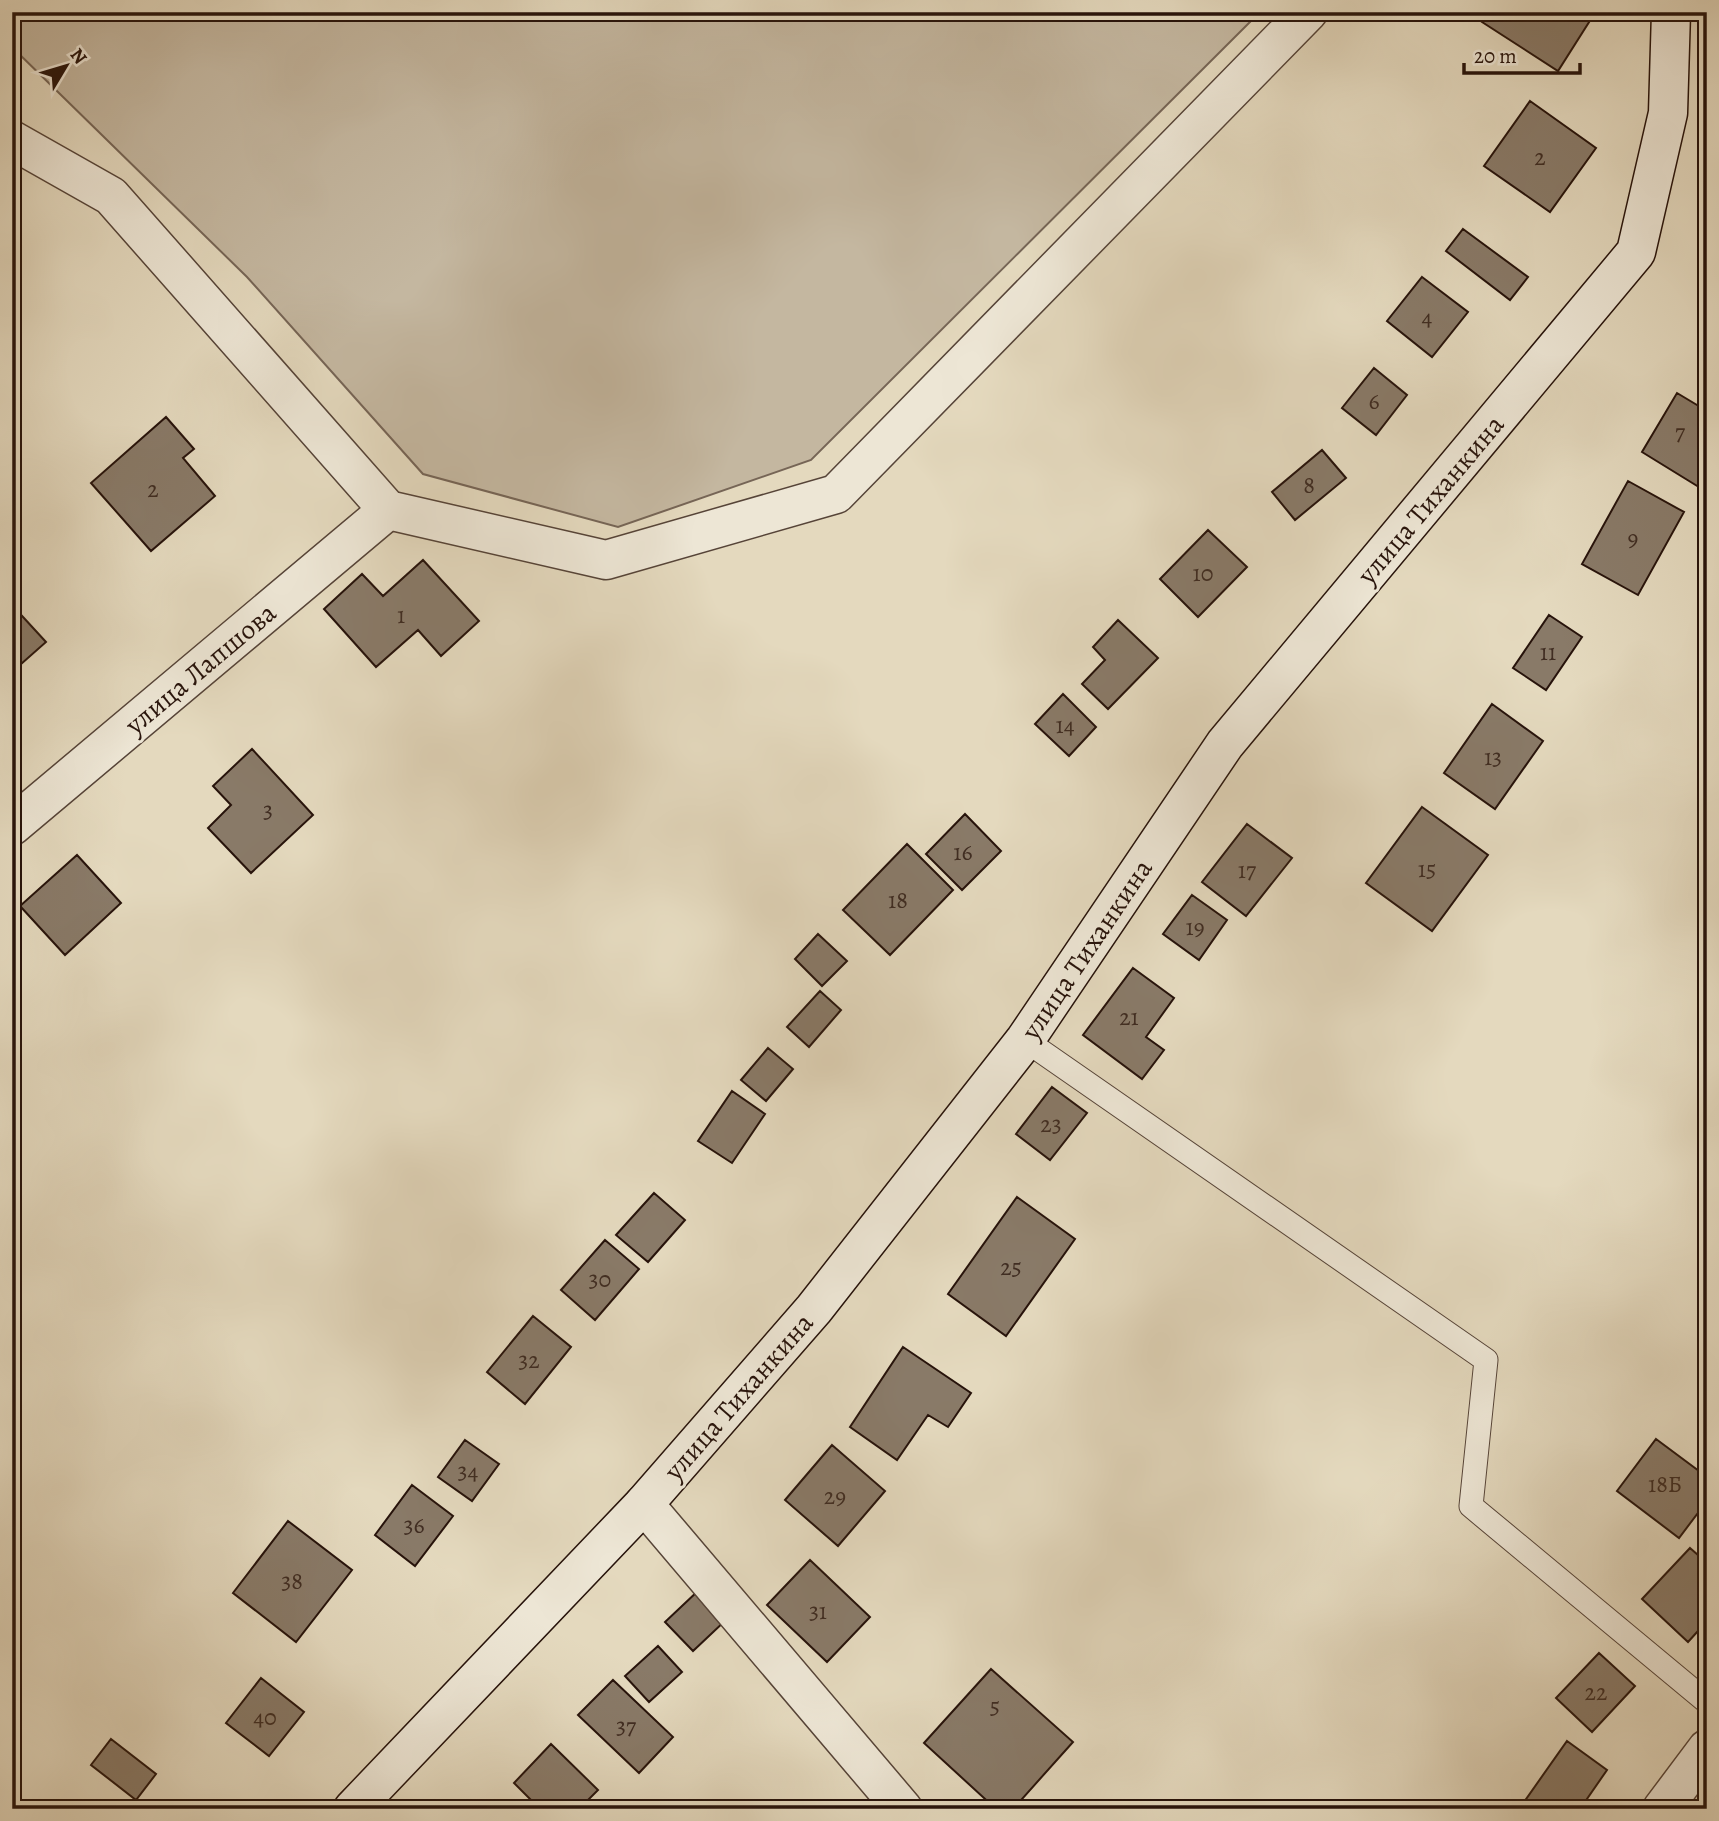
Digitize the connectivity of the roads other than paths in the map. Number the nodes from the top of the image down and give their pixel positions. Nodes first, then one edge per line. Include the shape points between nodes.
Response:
1 (1308, 12) edge
2 (1671, 12) edge
3 (12, 140) edge
4 (388, 510) junction
5 (12, 826) edge
6 (1025, 1040) junction
7 (644, 1504) junction
8 (1707, 1702) edge
9 (1707, 1749) edge
10 (353, 1809) edge
11 (903, 1809) edge
12 (1662, 1809) edge

1 - 4 street via 836,494 606,560
2 - 6 street, улица Тиханкина via 1668,113 1636,252 1225,744
3 - 4 street via 111,196
4 - 5 street, улица Лапшова
6 - 7 street, улица Тиханкина via 814,1309
6 - 8 lane via 1486,1360 1471,1506
7 - 10 street, улица Тиханкина
7 - 11 street
9 - 12 street

